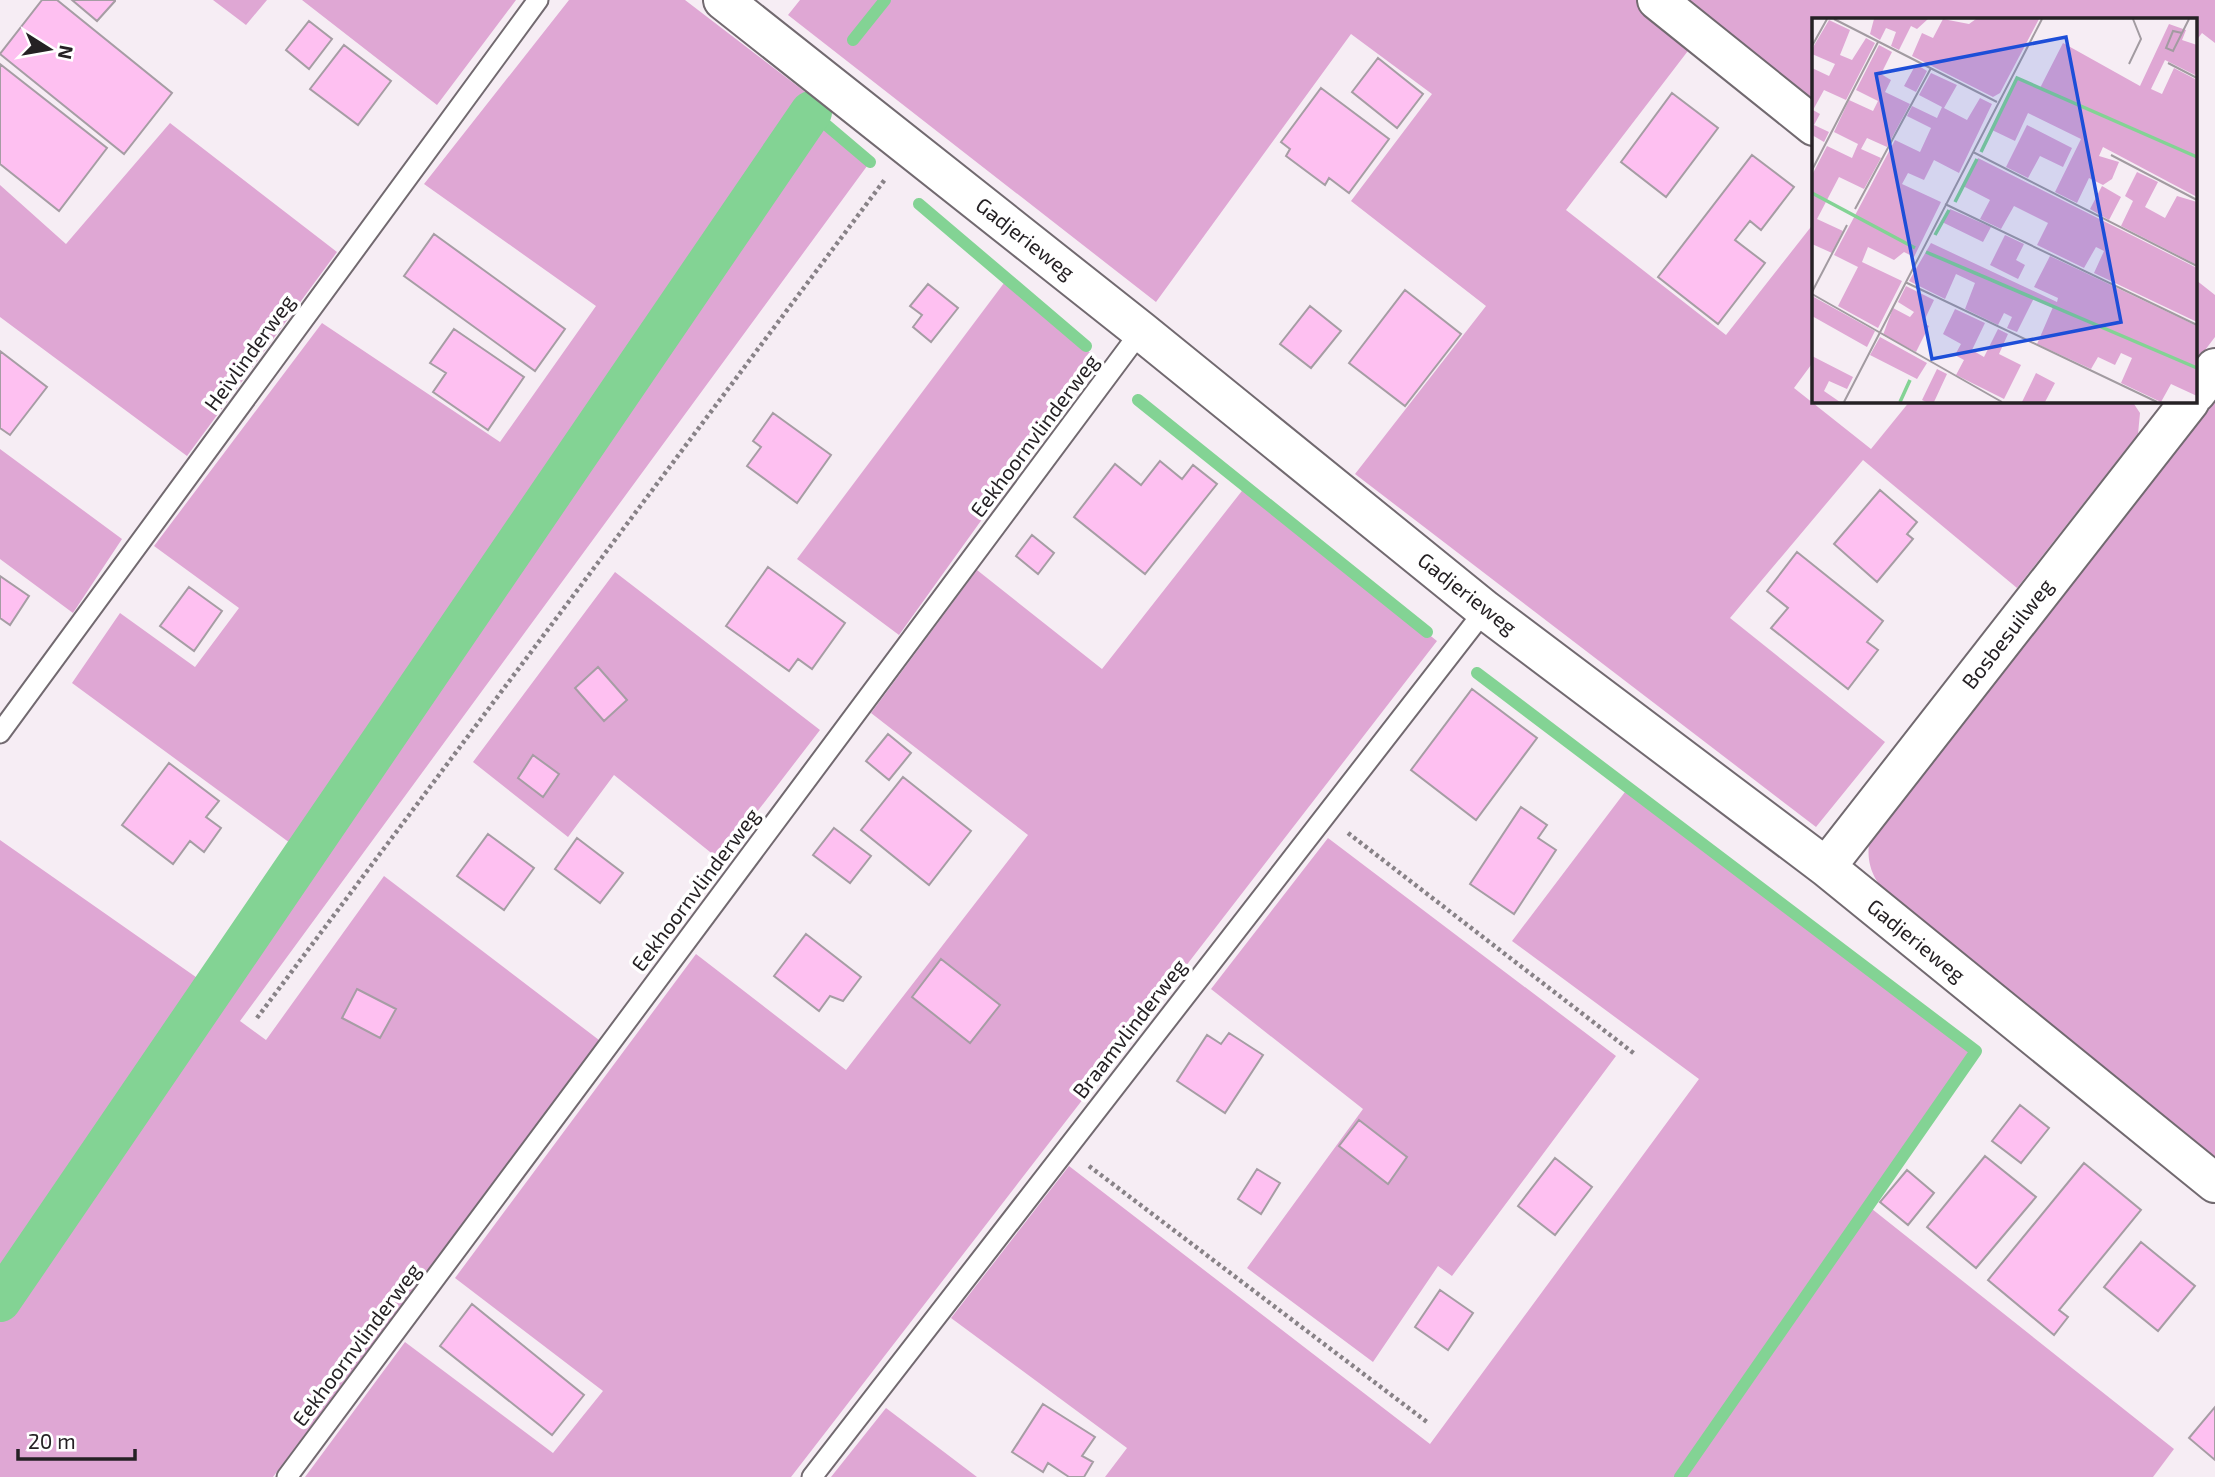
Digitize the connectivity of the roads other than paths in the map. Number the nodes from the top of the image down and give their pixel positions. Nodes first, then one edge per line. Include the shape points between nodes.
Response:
1 (538, 0) edge
2 (723, 0) edge
3 (1657, 0) edge
4 (1812, 124) edge
5 (1141, 331) junction
6 (2215, 368) edge
7 (2198, 385) edge
8 (2179, 403) edge
9 (1485, 610) junction
10 (0, 733) edge
11 (1826, 867) junction
12 (2215, 1183) edge
13 (287, 1477) edge
14 (812, 1477) edge

1 - 10 lane, Heivlinderweg
2 - 5 street, Gadjerieweg
3 - 4 street
5 - 9 street, Gadjerieweg
5 - 13 lane, Eekhoornvlinderweg
6 - 7 street, Bosbesuilweg
8 - 11 street, Bosbesuilweg
9 - 11 street, Gadjerieweg
9 - 14 lane, Braamvlinderweg
11 - 12 street, Gadjerieweg

